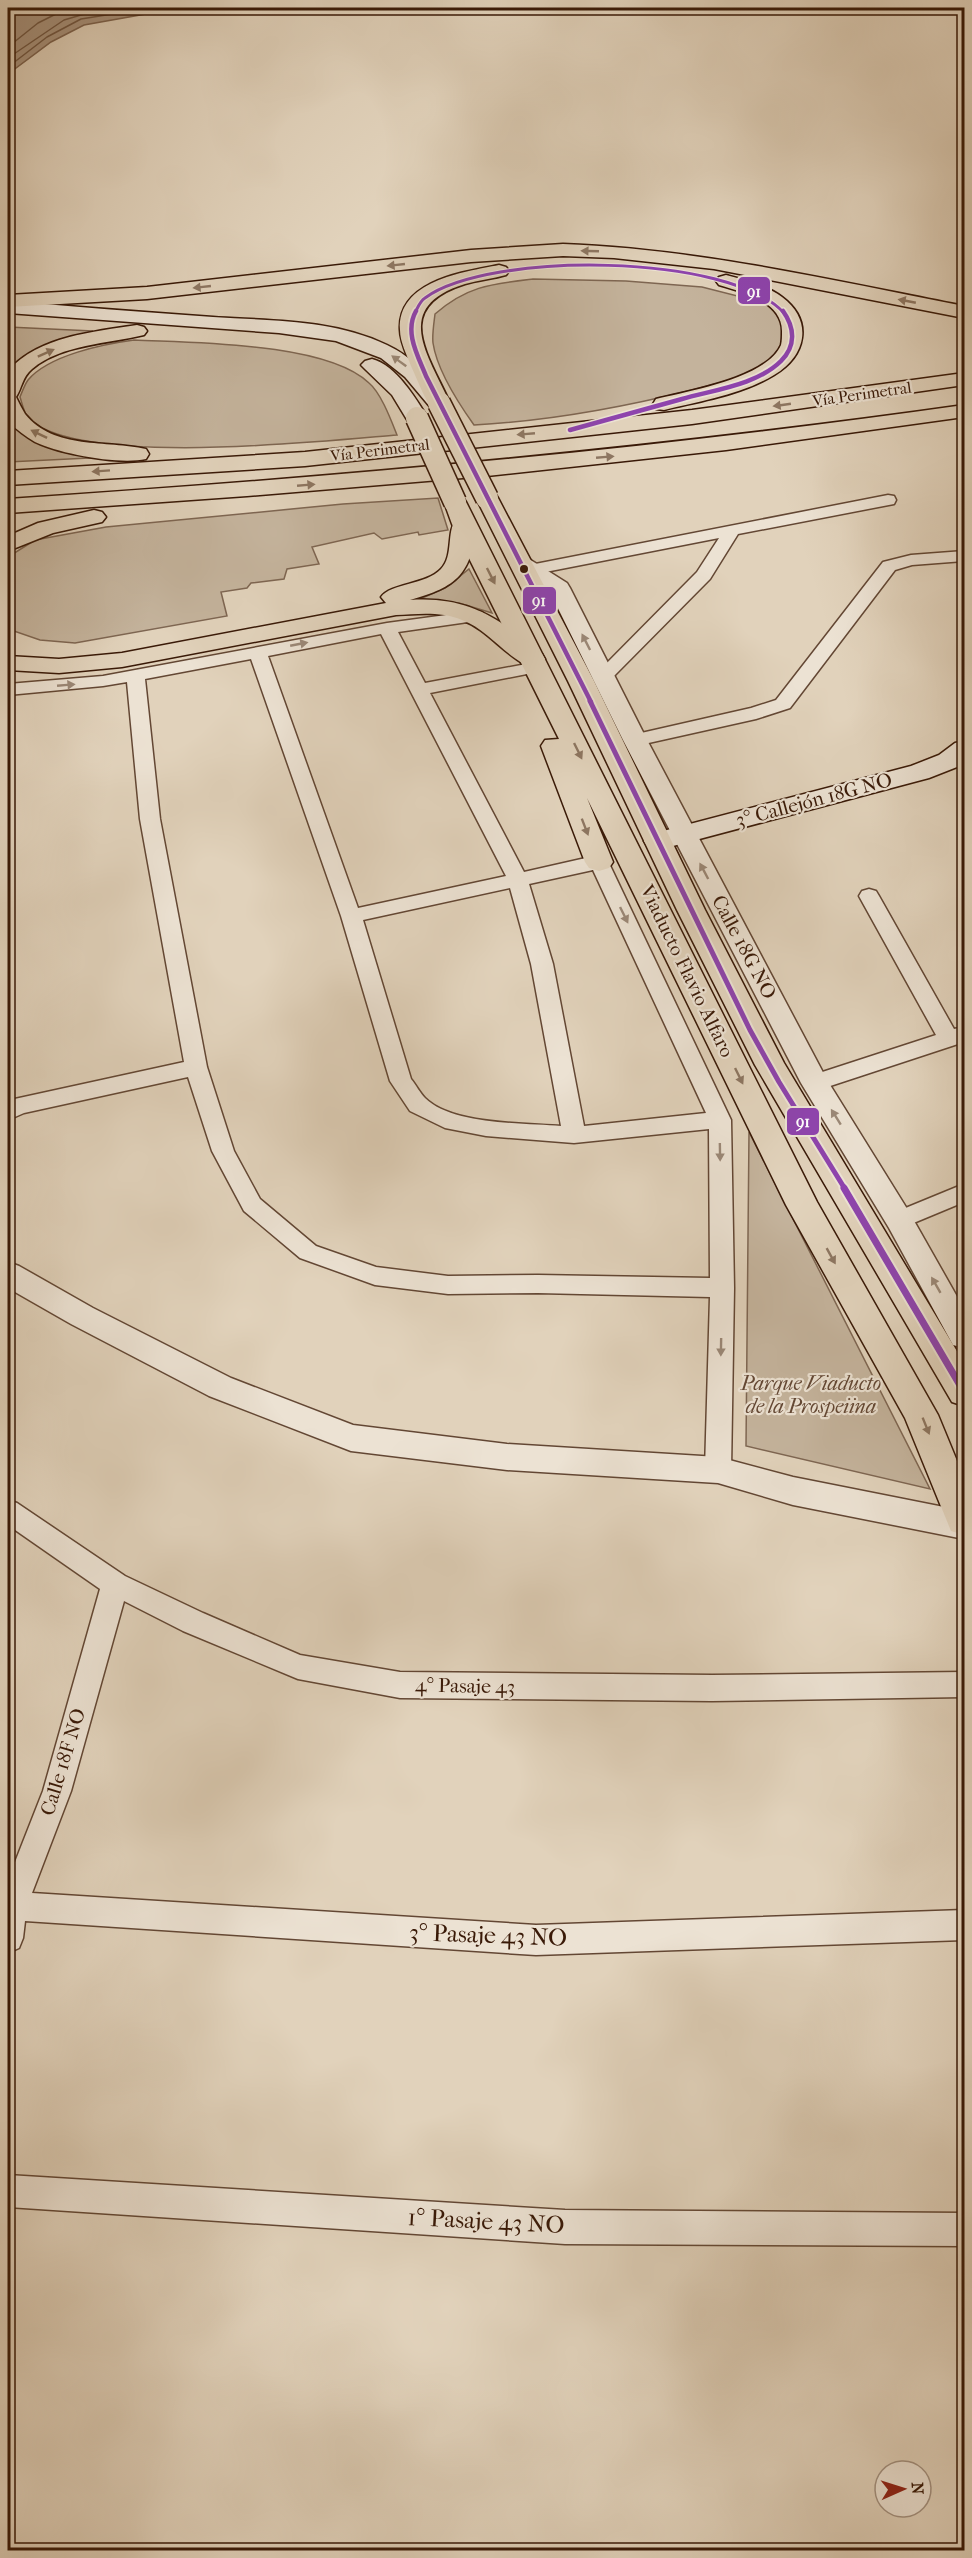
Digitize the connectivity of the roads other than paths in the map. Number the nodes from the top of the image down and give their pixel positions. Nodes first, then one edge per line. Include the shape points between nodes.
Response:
1 (8, 301) edge
2 (8, 307) edge
3 (964, 312) edge
4 (8, 322) edge
5 (137, 331) junction
6 (964, 379) edge
7 (8, 393) edge
8 (8, 402) edge
9 (439, 404) junction
10 (964, 411) edge
11 (964, 420) edge
12 (876, 424) junction
13 (570, 430) junction
14 (305, 459) junction
15 (8, 478) edge
16 (248, 491) junction
17 (888, 500) dead end
18 (8, 506) edge
19 (460, 513) junction
20 (732, 531) junction
21 (8, 544) edge
22 (964, 556) edge
23 (526, 567) junction
24 (476, 616) junction
25 (387, 628) junction
26 (8, 644) edge
27 (258, 652) junction
28 (8, 663) edge
29 (537, 667) junction
30 (135, 675) junction
31 (604, 676) junction
32 (8, 689) edge
33 (419, 690) junction
34 (634, 740) junction
35 (964, 749) edge
36 (685, 834) junction
37 (658, 841) junction
38 (599, 862) junction
39 (517, 878) junction
40 (869, 896) dead end
41 (351, 916) junction
42 (957, 1037) edge
43 (196, 1067) junction
44 (815, 1083) junction
45 (8, 1112) edge
46 (720, 1120) junction
47 (574, 1135) junction
48 (964, 1193) edge
49 (899, 1220) junction
50 (8, 1274) edge
51 (722, 1288) junction
52 (964, 1336) edge
53 (964, 1392) edge
54 (718, 1470) junction
55 (8, 1511) edge
56 (964, 1520) edge
57 (964, 1525) edge
58 (115, 1584) junction
59 (964, 1684) edge
60 (10, 1899) edge
61 (964, 1925) edge
62 (8, 1938) edge
63 (8, 2191) edge
64 (964, 2230) edge

3 -> 1 main road via 701,261 578,250 502,253 124,296
9 -> 2 main road via 423,382 396,359 344,336 293,328
4 - 5 main road
7 -> 5 main road via 16,373 37,357 72,344
5 - 19 main road, Viaducto Flavio Alfaro, bridge via 298,342 358,358 379,370 400,391 417,418
6 -> 13 main road, Vía Perimetral
14 -> 8 main road via 198,458 75,446 26,428 13,415
9 - 13 main road, Viaducto Flavio Alfaro via 411,337 410,320 424,296 480,274 550,266 675,271 724,280 755,291 774,301 791,321 794,333 789,351 762,373
9 - 23 main road, Viaducto Flavio Alfaro, bridge
10 - 12 main road, Vía Perimetral
11 - 12 main road
16 -> 12 main road, Vía Perimetral via 702,448
13 -> 14 main road, Vía Perimetral
14 -> 15 main road, Vía Perimetral
16 - 18 main road, Vía Perimetral
16 - 21 main road via 69,522 35,531
17 - 20 street
19 - 26 main road via 462,556 453,572 426,587 384,600 107,646 54,650
19 -> 29 main road, Viaducto Flavio Alfaro
20 - 23 street
20 - 31 street via 704,575
22 - 34 street via 911,560 889,566 783,704
31 -> 23 street, Calle 18G NO via 559,588
23 - 37 main road, Viaducto Flavio Alfaro
24 - 25 street
24 - 28 main road via 422,605 114,661 59,666
24 - 29 main road via 491,624
27 -> 25 street
25 - 33 street
27 - 30 street
27 - 41 street
29 - 33 street
29 -> 38 main road via 533,691
29 -> 56 main road, Viaducto Flavio Alfaro via 802,1204 921,1415
32 -> 30 street
30 - 43 street via 150,819
31 - 34 street, Calle 18G NO
33 - 39 street
34 - 36 street, Calle 18G NO
35 - 36 main road, 3° Callejón 18G NO via 948,761 920,772
36 - 37 main road, 3° Callejón 18G NO
44 -> 36 street, Calle 18G NO
37 - 53 main road, Viaducto Flavio Alfaro via 770,1065
38 - 39 street
38 -> 46 street
39 - 41 street
39 - 47 street via 542,964
40 - 42 street
41 - 47 street via 401,1081 418,1105 445,1120 486,1128
42 - 44 street
43 - 45 street via 18,1106
43 - 51 street via 223,1151 252,1205 308,1252 375,1276 448,1285
49 -> 44 street, Calle 18G NO
46 - 47 street
46 -> 51 street
48 - 49 street
52 -> 49 street, Calle 18G NO
50 - 54 street via 220,1387 351,1438 507,1457
51 -> 54 street
54 - 57 street via 793,1491
55 - 58 street, 4° Pasaje 43
58 - 59 street, 4° Pasaje 43 via 298,1666 400,1685 712,1688
58 - 60 street, Calle 18F NO via 57,1791
60 - 61 street, 3° Pasaje 43 NO via 536,1940
60 - 62 street, Calle 18F NO
63 - 64 street, 1° Pasaje 43 NO via 565,2227

